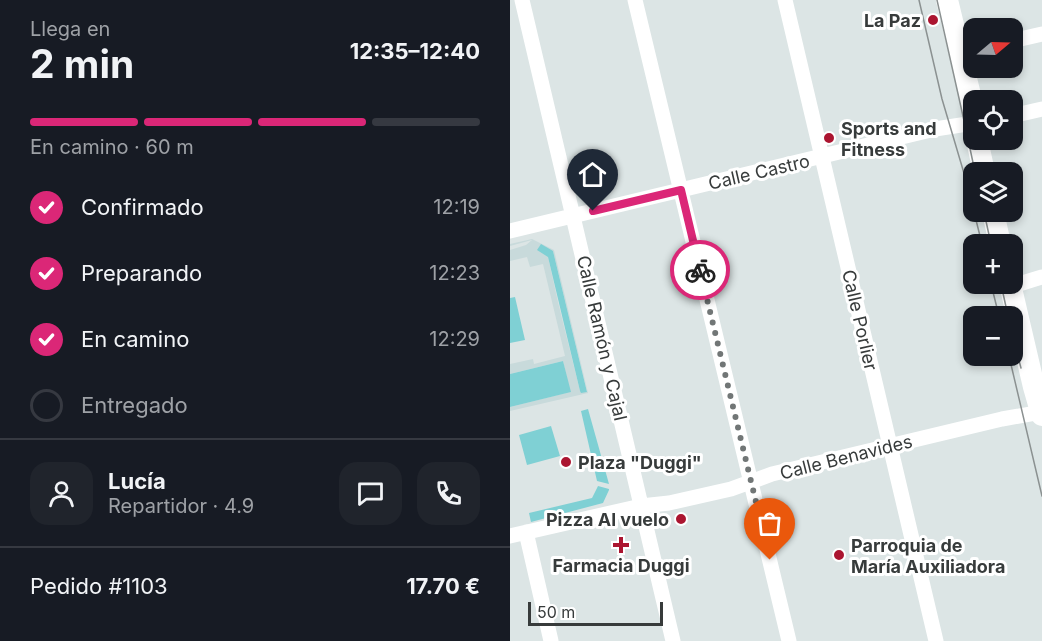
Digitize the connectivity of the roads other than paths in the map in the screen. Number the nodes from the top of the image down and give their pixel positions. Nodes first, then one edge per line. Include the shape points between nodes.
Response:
1 (522, 0) edge
2 (635, 0) edge
3 (785, 0) edge
4 (947, 0) edge
5 (1042, 34) edge
6 (1023, 38) edge
7 (963, 44) edge
8 (1042, 109) edge
9 (1023, 113) edge
10 (963, 125) edge
11 (822, 157) junction
12 (681, 190) junction
13 (574, 216) junction
14 (510, 231) edge
15 (1042, 278) edge
16 (1023, 283) edge
17 (1013, 294) edge
18 (1042, 413) edge
19 (890, 446) junction
20 (752, 481) junction
21 (640, 506) junction
22 (526, 532) junction
23 (510, 536) edge
24 (551, 641) edge
25 (673, 641) edge
26 (789, 641) edge
27 (936, 641) edge

1 - 13 street, Calle Ramón y Cajal
2 - 12 street
3 - 11 street, Calle Porlier
4 - 7 street
5 - 6 street
8 - 9 street
10 - 11 street, Calle Castro
11 - 12 street, Calle Castro
11 - 19 street, Calle Porlier
12 - 13 street, Calle Castro
12 - 20 street
13 - 14 street, Calle Castro
13 - 21 street, Calle Ramón y Cajal
15 - 16 street
17 - 18 street
18 - 19 street, Calle Benavides
19 - 20 street, Calle Benavides
19 - 27 street, Calle Porlier
20 - 21 street, Calle Benavides via 669,503
20 - 26 street
21 - 22 street, Calle Benavides
21 - 25 street, Calle Ramón y Cajal
22 - 23 street, Calle Benavides
22 - 24 street

